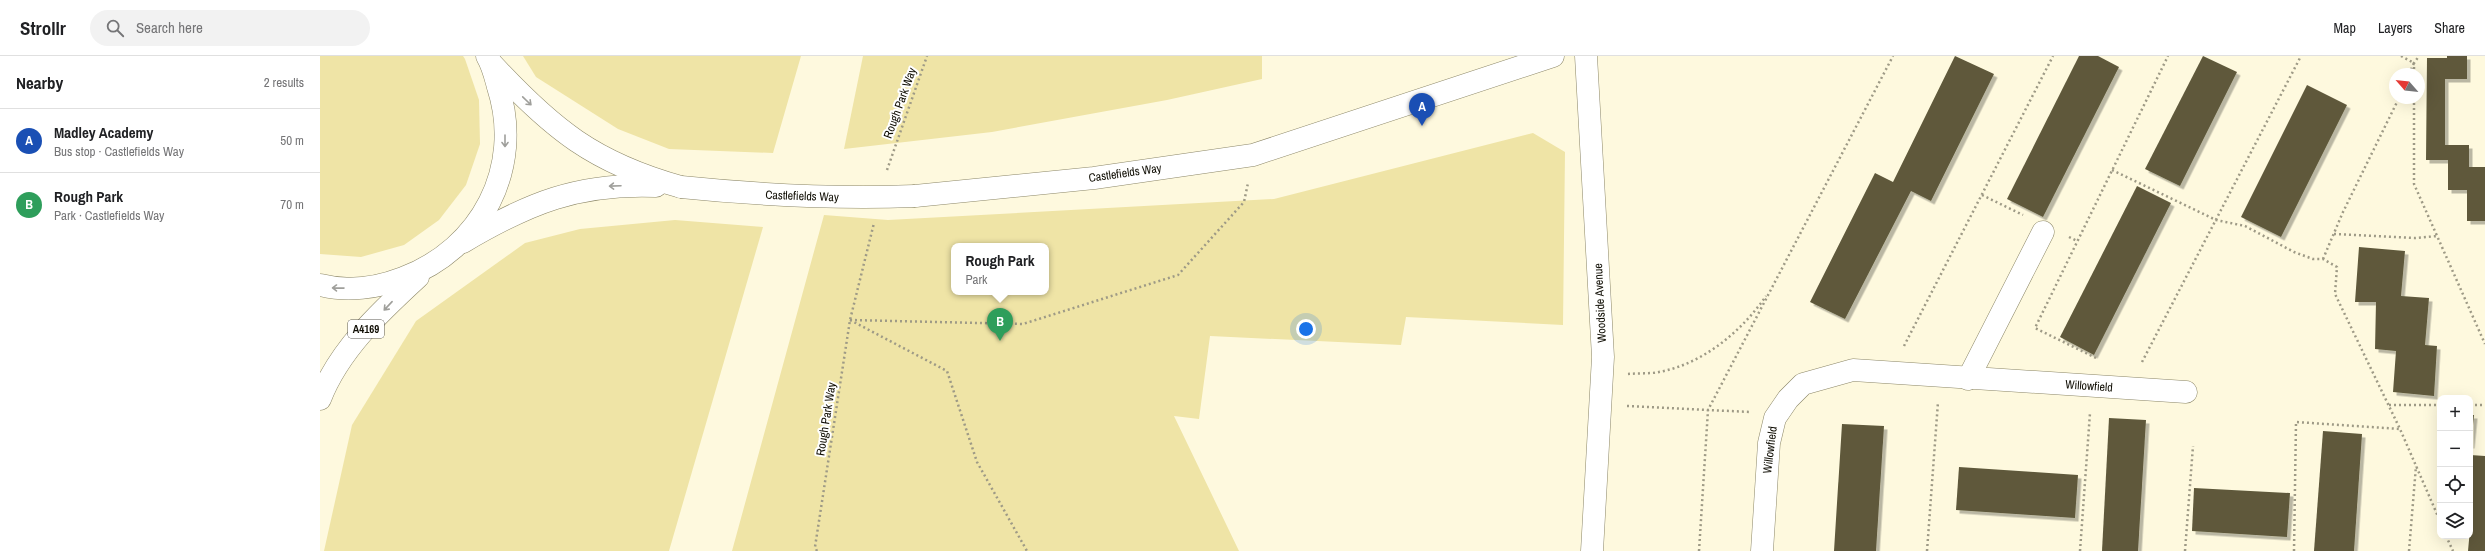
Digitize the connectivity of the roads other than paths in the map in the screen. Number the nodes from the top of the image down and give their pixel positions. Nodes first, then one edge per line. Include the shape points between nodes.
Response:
1 (1553, 56) edge
2 (1586, 56) edge
3 (489, 59) edge
4 (682, 187) junction
5 (2042, 232) dead end
6 (463, 242) junction
7 (426, 270) junction
8 (320, 285) edge
9 (1968, 379) junction
10 (2186, 392) dead end
11 (320, 399) edge
12 (1592, 551) edge
13 (1762, 551) edge

1 - 4 main road, Castlefields Way, bridge via 1253,155 1094,178 915,196 810,197
2 - 12 main road, Woodside Avenue via 1603,357
3 -> 4 main road, Castlefields Way via 546,119 575,141 605,160 642,176
3 -> 6 main road via 505,108 505,157 491,203
4 -> 6 main road, Castlefields Way via 605,187 572,193 537,203
5 - 9 main road
6 - 7 main road
7 -> 8 main road via 382,286 334,289
7 -> 11 main road, A4169 via 394,299 349,349
9 - 10 main road, Willowfield
9 - 13 main road, Willowfield via 1853,370 1803,384 1778,414 1769,443

